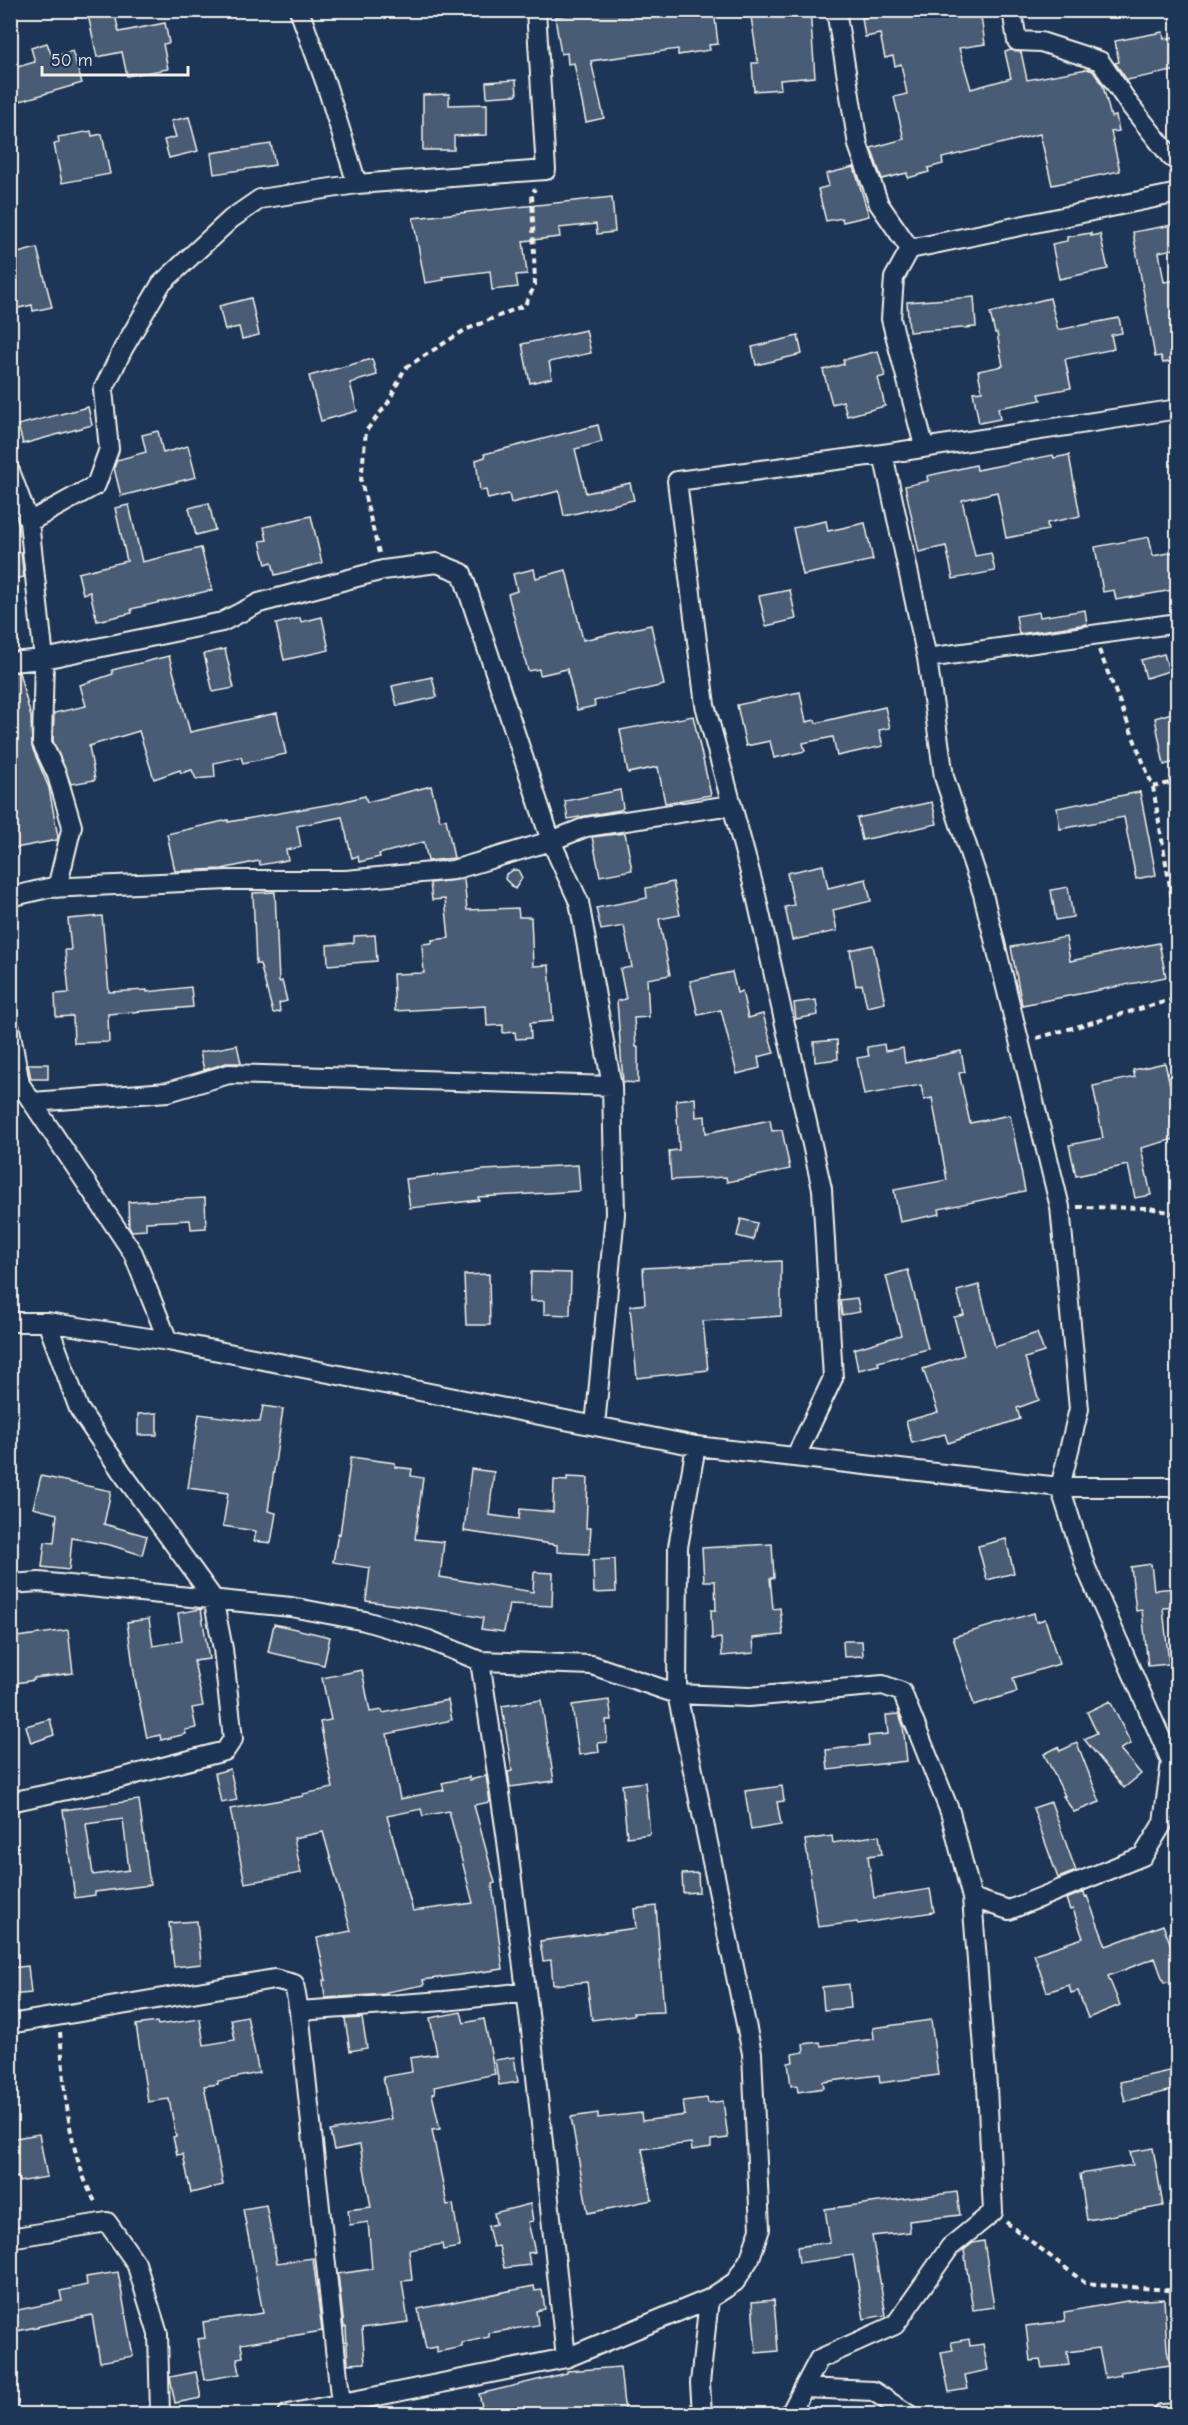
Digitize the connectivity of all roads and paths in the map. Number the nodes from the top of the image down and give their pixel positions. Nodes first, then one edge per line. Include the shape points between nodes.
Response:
1 (299, 10) edge
2 (536, 10) edge
3 (836, 10) edge
4 (1012, 10) edge
5 (1178, 161) edge
6 (546, 170) junction
7 (357, 184) junction
8 (1178, 193) edge
9 (909, 249) junction
10 (1178, 409) edge
11 (924, 446) junction
12 (883, 454) junction
13 (10, 471) edge
14 (29, 522) junction
15 (383, 570) junction
16 (1178, 623) edge
17 (1093, 635) junction
18 (927, 658) junction
19 (44, 659) junction
20 (10, 662) edge
21 (1178, 781) edge
22 (1152, 787) junction
23 (731, 805) junction
24 (551, 841) junction
25 (57, 888) junction
26 (10, 897) edge
27 (1178, 934) edge
28 (1178, 998) edge
29 (10, 1029) edge
30 (1019, 1043) junction
31 (612, 1086) junction
32 (32, 1102) junction
33 (1060, 1207) junction
34 (1178, 1214) edge
35 (10, 1322) edge
36 (47, 1322) junction
37 (168, 1341) junction
38 (595, 1426) junction
39 (696, 1446) junction
40 (796, 1456) junction
41 (1060, 1487) junction
42 (1178, 1487) edge
43 (10, 1584) edge
44 (213, 1598) junction
45 (480, 1660) junction
46 (677, 1694) junction
47 (1174, 1761) edge
48 (10, 1802) edge
49 (972, 1898) junction
50 (526, 1992) junction
51 (299, 2011) junction
52 (58, 2016) junction
53 (10, 2024) edge
54 (993, 2212) junction
55 (107, 2222) junction
56 (10, 2238) edge
57 (1178, 2291) edge
58 (709, 2299) junction
59 (566, 2358) junction
60 (804, 2388) junction
61 (341, 2405) junction
62 (1178, 2413) edge
63 (160, 2415) edge
64 (288, 2415) edge
65 (702, 2415) edge
66 (790, 2415) edge
67 (908, 2415) edge
68 (1162, 2415) edge

1 - 7 street via 327,84
2 - 6 street
3 - 9 street via 858,145 879,204
4 - 5 street via 1017,41 1041,42 1100,61 1129,105
6 - 7 street
6 - 15 path via 531,193 535,285 525,305 465,330 405,368 388,403 366,431 361,481
7 - 14 street via 260,199 231,219 161,284 103,390 109,449 96,485
8 - 9 street
9 - 11 street via 894,278 891,319
10 - 11 street
11 - 12 street
12 - 18 street
12 - 23 street via 677,481 705,705
13 - 14 street
14 - 19 street
15 - 19 street via 259,603 222,622
15 - 24 street via 437,563 462,573
16 - 17 street
17 - 18 street
17 - 22 path
18 - 30 street via 944,777 983,894
19 - 20 street
19 - 25 street via 42,743 57,775 72,826
21 - 22 path
22 - 27 path
23 - 24 street via 585,827
23 - 40 street via 755,891 822,1189 833,1377
24 - 25 street via 453,870 346,880 228,880
24 - 31 street via 579,902
25 - 26 street
28 - 30 path
29 - 32 street via 20,1084
30 - 33 street
31 - 32 street via 229,1074 168,1092
31 - 38 street via 615,1214
32 - 37 street via 133,1253
33 - 34 path via 1149,1208
33 - 41 street via 1079,1409
35 - 36 street
36 - 37 street
36 - 44 street via 80,1409
37 - 38 street
38 - 39 street
39 - 40 street
39 - 46 street via 678,1547
40 - 41 street
41 - 42 street
41 - 47 street via 1086,1568
43 - 44 street via 39,1582
44 - 45 street via 365,1621
44 - 48 street via 233,1739 225,1751
45 - 46 street via 592,1665
45 - 50 street
46 - 49 street via 748,1697 883,1685 902,1692 950,1812
46 - 58 street via 752,2053 760,2229 750,2258 735,2282
47 - 49 street via 1163,1823 1143,1856 1009,1910
49 - 54 street
50 - 51 street
50 - 59 street
51 - 52 street via 294,1984 274,1978
51 - 61 street
52 - 53 street
52 - 55 path via 68,2117 88,2190
54 - 57 path via 1085,2283
54 - 60 street via 950,2247 895,2325 819,2359
55 - 56 street
55 - 63 street via 136,2263 158,2334
58 - 59 street
58 - 65 street via 700,2383
59 - 61 street
60 - 66 street
60 - 67 street via 873,2391
61 - 64 street
62 - 68 street

